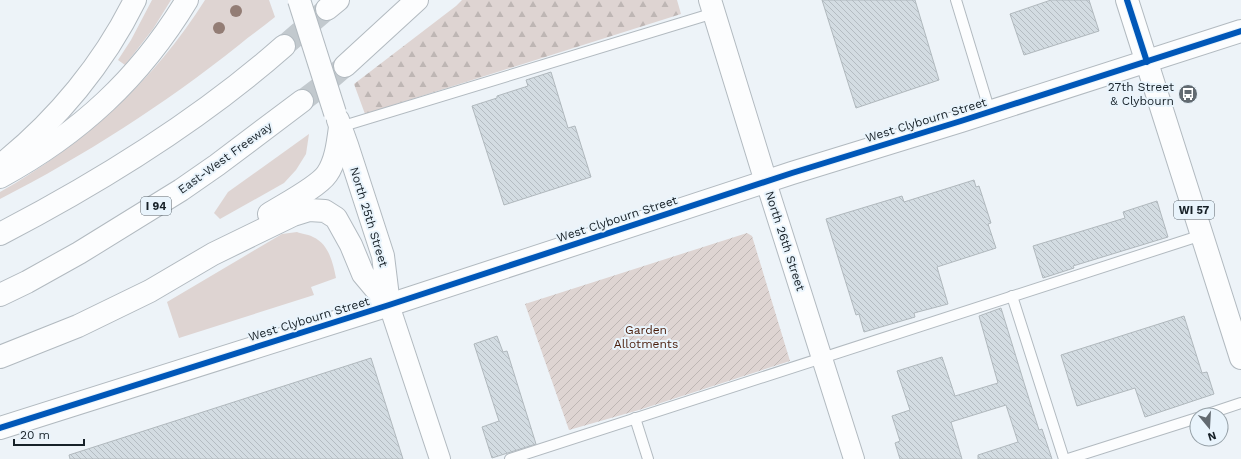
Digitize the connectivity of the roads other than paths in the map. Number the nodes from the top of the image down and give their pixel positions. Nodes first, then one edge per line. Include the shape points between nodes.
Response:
1 (135, 0) edge
2 (187, 0) edge
3 (298, 0) edge
4 (417, 0) edge
5 (956, 0) edge
6 (1127, 0) edge
7 (712, 7) edge
8 (1241, 31) edge
9 (284, 46) tunnel mouth
10 (1147, 62) junction
11 (345, 66) tunnel mouth
12 (302, 101) tunnel mouth
13 (990, 112) junction
14 (338, 120) junction
15 (0, 166) edge
16 (0, 177) edge
17 (766, 182) junction
18 (0, 234) edge
19 (1202, 235) junction
20 (213, 254) junction
21 (0, 295) edge
22 (1012, 296) junction
23 (389, 305) junction
24 (0, 357) edge
25 (822, 358) junction
26 (1241, 358) edge
27 (1241, 403) edge
28 (1229, 407) edge
29 (635, 418) junction
30 (1189, 421) edge
31 (0, 428) edge
32 (440, 459) edge
33 (510, 459) edge
34 (648, 459) edge
35 (854, 459) edge
36 (1064, 459) edge
37 (1068, 459) edge

1 - 15 main road via 102,56 71,97 39,131
2 - 16 main road via 147,58 106,103 74,130
3 - 14 main road, North 25th Street, bridge
4 - 11 main road
5 - 13 lane
6 - 10 main road, WI 57
7 - 14 lane
7 - 17 main road, North 26th Street
8 - 10 main road, West Clybourn Street
9 - 18 main road via 208,107 158,141 96,181
10 - 13 main road, West Clybourn Street
10 - 19 main road, WI 57
12 - 21 main road, East-West Freeway / I 94 via 181,190 79,253
13 - 17 main road, West Clybourn Street
14 - 20 main road via 338,142 327,174 315,185 268,214
14 - 23 main road, North 25th Street via 383,256
17 - 23 main road, West Clybourn Street
17 - 25 street, North 26th Street
19 - 22 lane
19 - 26 main road, WI 57
20 - 23 main road via 293,215 309,210 325,211 336,218 363,274
20 - 24 main road via 150,291 78,326
22 - 25 lane
22 - 36 lane
23 - 31 main road, West Clybourn Street
23 - 32 street, North 25th Street
25 - 29 lane
25 - 35 street, North 26th Street
27 - 28 lane
29 - 33 lane
29 - 34 lane
30 - 37 lane

